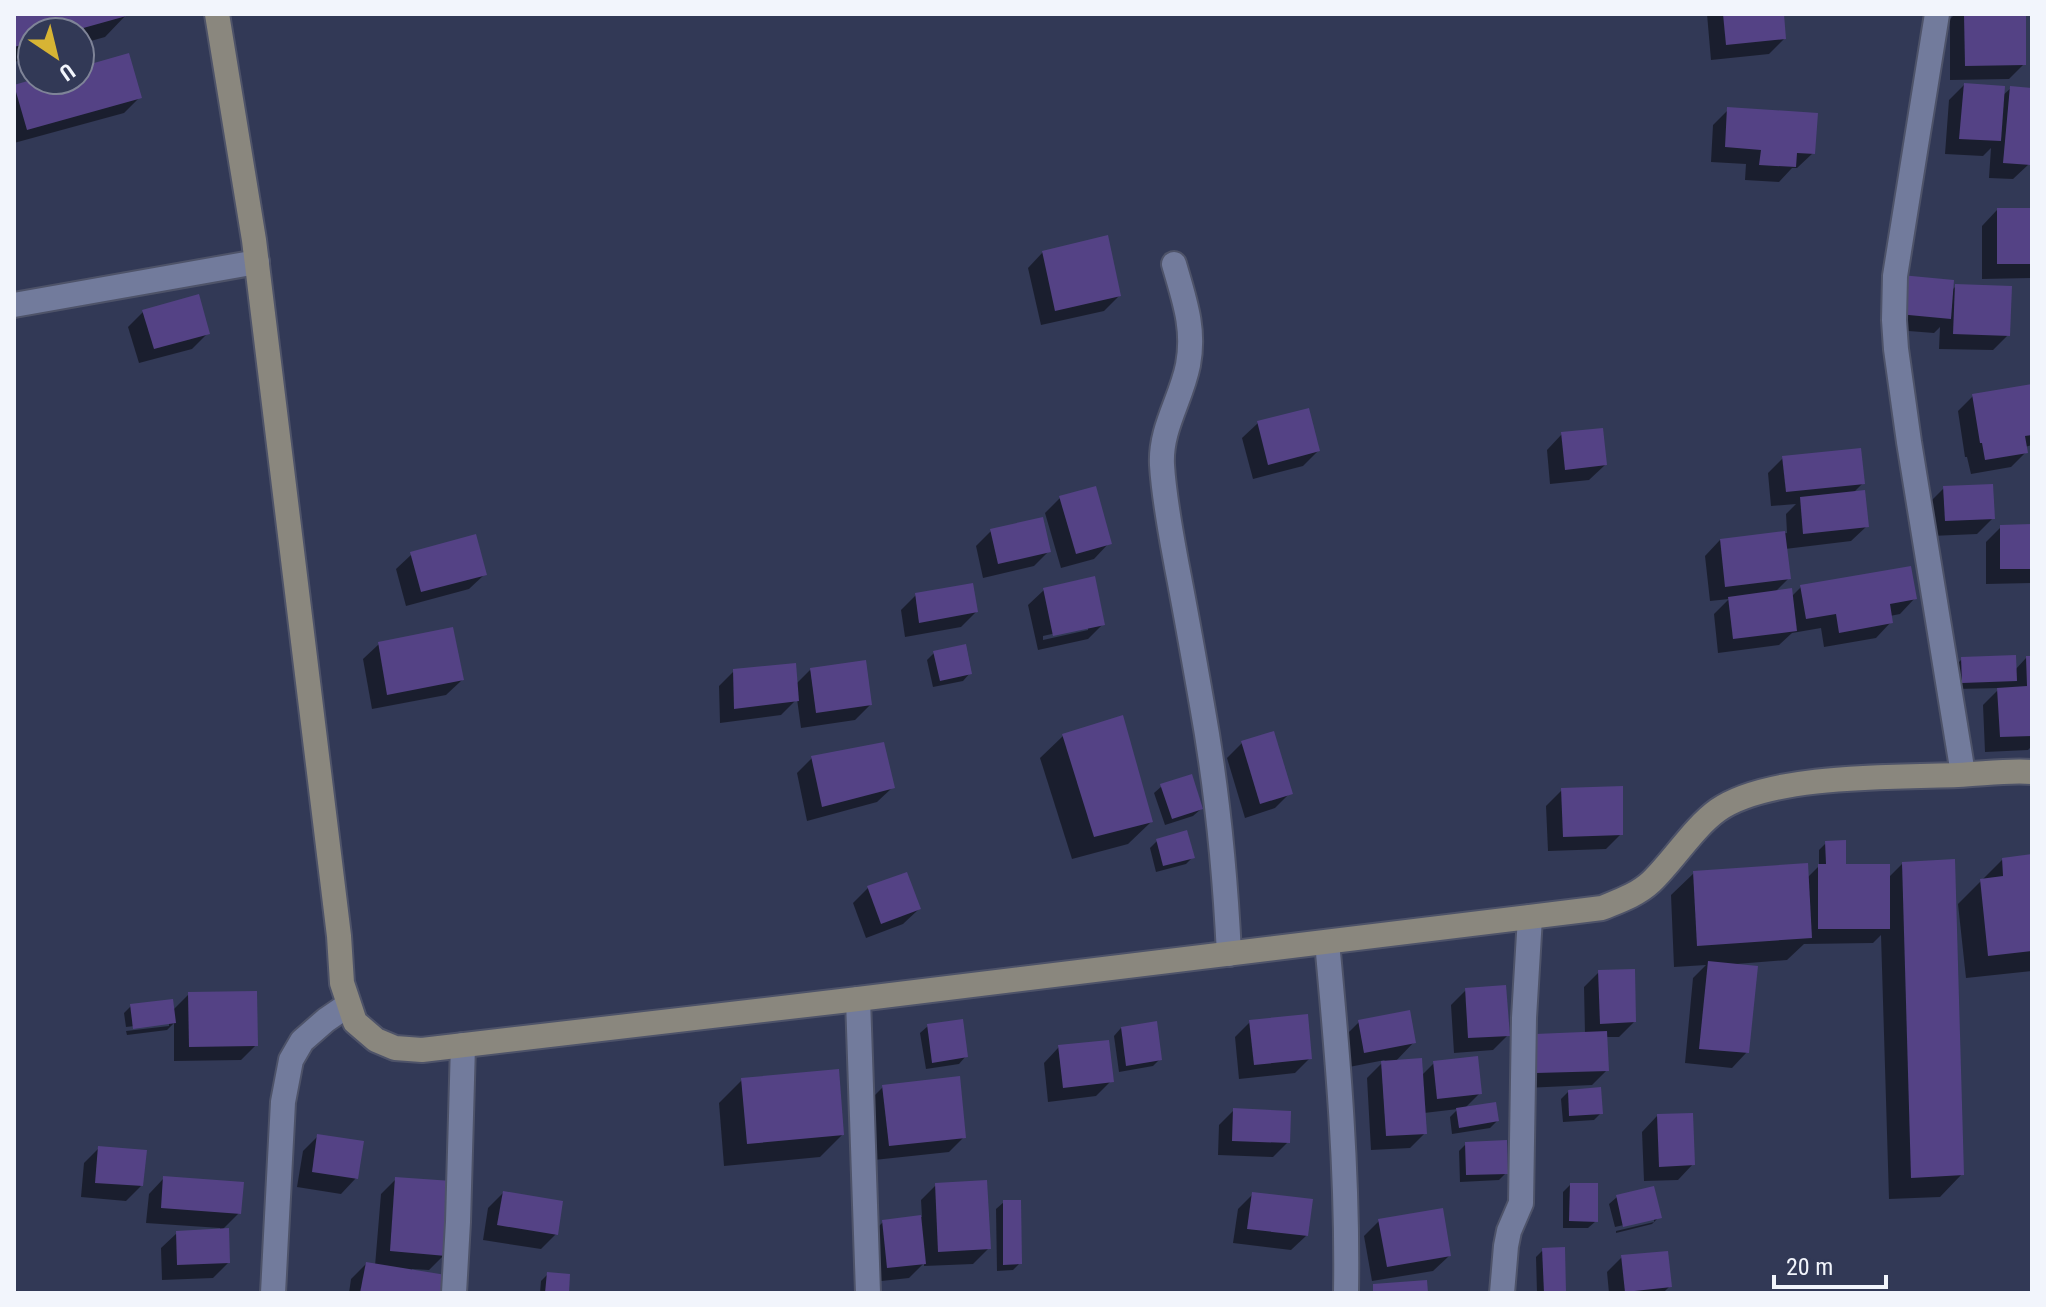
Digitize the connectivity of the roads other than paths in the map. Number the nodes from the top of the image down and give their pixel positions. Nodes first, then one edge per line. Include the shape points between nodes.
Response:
1 (217, 14) edge
2 (1937, 14) edge
3 (257, 262) junction
4 (1174, 264) dead end
5 (14, 305) edge
6 (2032, 772) edge
7 (1963, 774) junction
8 (1530, 917) junction
9 (1327, 942) junction
10 (1229, 954) junction
11 (858, 999) junction
12 (348, 1005) junction
13 (463, 1045) junction
14 (273, 1293) edge
15 (454, 1293) edge
16 (868, 1293) edge
17 (1346, 1293) edge
18 (1502, 1293) edge

1 - 3 street
2 - 7 street via 1895,276 1894,320
3 - 5 street
3 - 12 street
4 - 10 street via 1190,322 1188,364 1164,435 1162,463 1219,820
6 - 7 street
7 - 8 street via 1807,783 1739,798 1716,811 1649,884 1630,896 1602,908
8 - 9 street
8 - 18 street via 1521,1203 1509,1231
9 - 10 street
9 - 17 street via 1342,1107
10 - 11 street
11 - 13 street
11 - 16 street
12 - 13 street via 355,1022 395,1048
12 - 14 street via 302,1041 291,1060 283,1102
13 - 15 street

